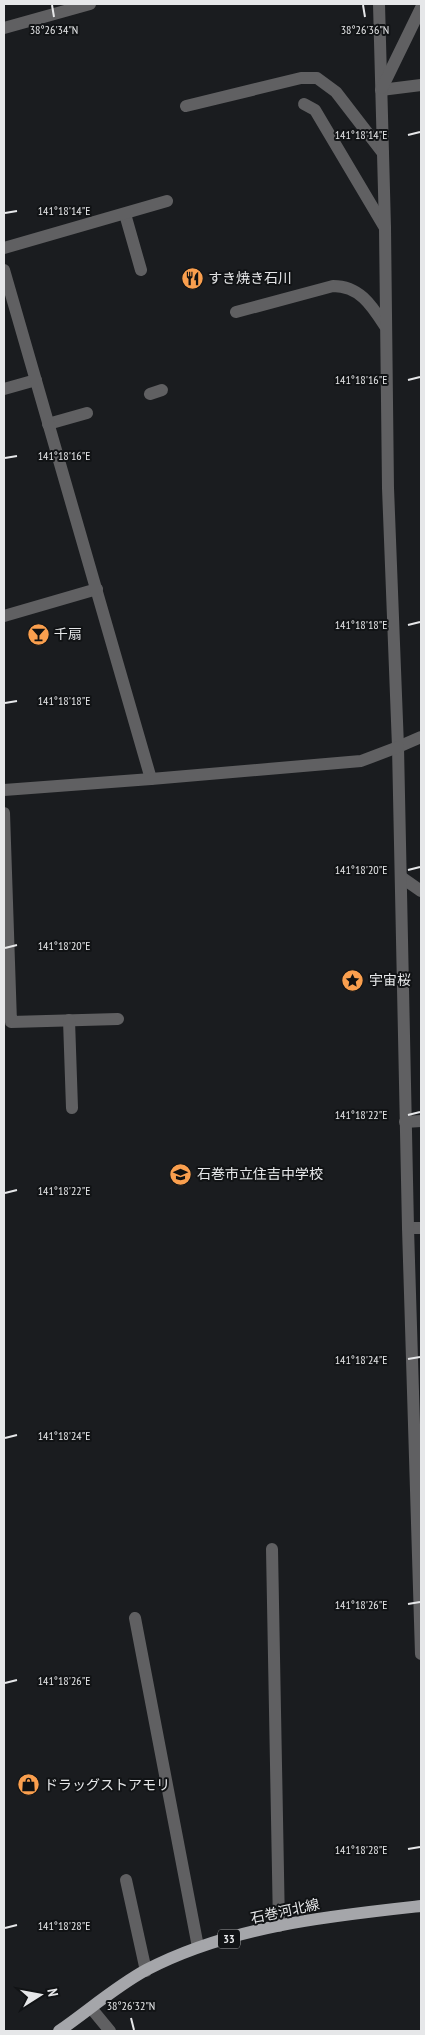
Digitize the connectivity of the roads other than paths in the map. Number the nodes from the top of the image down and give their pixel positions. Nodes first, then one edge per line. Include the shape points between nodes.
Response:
1 (90, 4) edge
2 (378, 4) edge
3 (421, 8) edge
4 (4, 28) edge
5 (421, 85) edge
6 (381, 90) junction
7 (304, 104) dead end
8 (186, 106) dead end
9 (383, 153) junction
10 (167, 201) dead end
11 (125, 214) junction
12 (385, 228) junction
13 (4, 248) edge
14 (4, 270) edge
15 (141, 270) dead end
16 (236, 312) dead end
17 (386, 326) junction
18 (36, 380) junction
19 (4, 389) edge
20 (87, 413) dead end
21 (48, 424) junction
22 (97, 588) junction
23 (4, 616) edge
24 (421, 737) edge
25 (398, 746) junction
26 (151, 779) junction
27 (4, 790) edge
28 (4, 813) edge
29 (401, 877) junction
30 (421, 891) edge
31 (118, 1019) dead end
32 (68, 1020) junction
33 (72, 1108) dead end
34 (421, 1121) edge
35 (406, 1122) junction
36 (408, 1228) junction
37 (421, 1228) edge
38 (418, 1457) edge
39 (272, 1549) dead end
40 (135, 1618) dead end
41 (421, 1630) edge
42 (421, 1654) edge
43 (126, 1880) dead end
44 (421, 1906) edge
45 (279, 1926) junction
46 (198, 1947) junction
47 (146, 1971) junction
48 (91, 2008) junction
49 (60, 2031) edge
50 (110, 2031) edge

1 - 4 street
2 - 6 street
3 - 6 street
5 - 6 street
6 - 9 street
7 - 12 street via 315,110
8 - 9 street via 301,78 317,78 336,92
9 - 12 street
10 - 11 street
11 - 13 street
11 - 15 street
12 - 17 street
14 - 18 street
16 - 17 street via 333,286 344,286 368,300
17 - 25 street via 388,488
18 - 19 street
18 - 21 street
20 - 21 street
21 - 22 street
22 - 23 street
22 - 26 street
24 - 25 street
25 - 26 street via 361,761
25 - 29 street
26 - 27 street
28 - 32 street via 11,1022
29 - 30 street
29 - 35 street
31 - 32 street
32 - 33 street
34 - 35 street
35 - 36 street
36 - 37 street
36 - 38 street
38 - 41 street
39 - 45 street
40 - 46 street
41 - 42 street
43 - 47 street
44 - 45 main road, 石巻河北線 / 33
45 - 46 main road, 石巻河北線 / 33
46 - 47 main road, 石巻河北線 / 33
47 - 48 main road, 石巻河北線 / 33
48 - 49 main road, 石巻河北線 / 33
48 - 50 street

